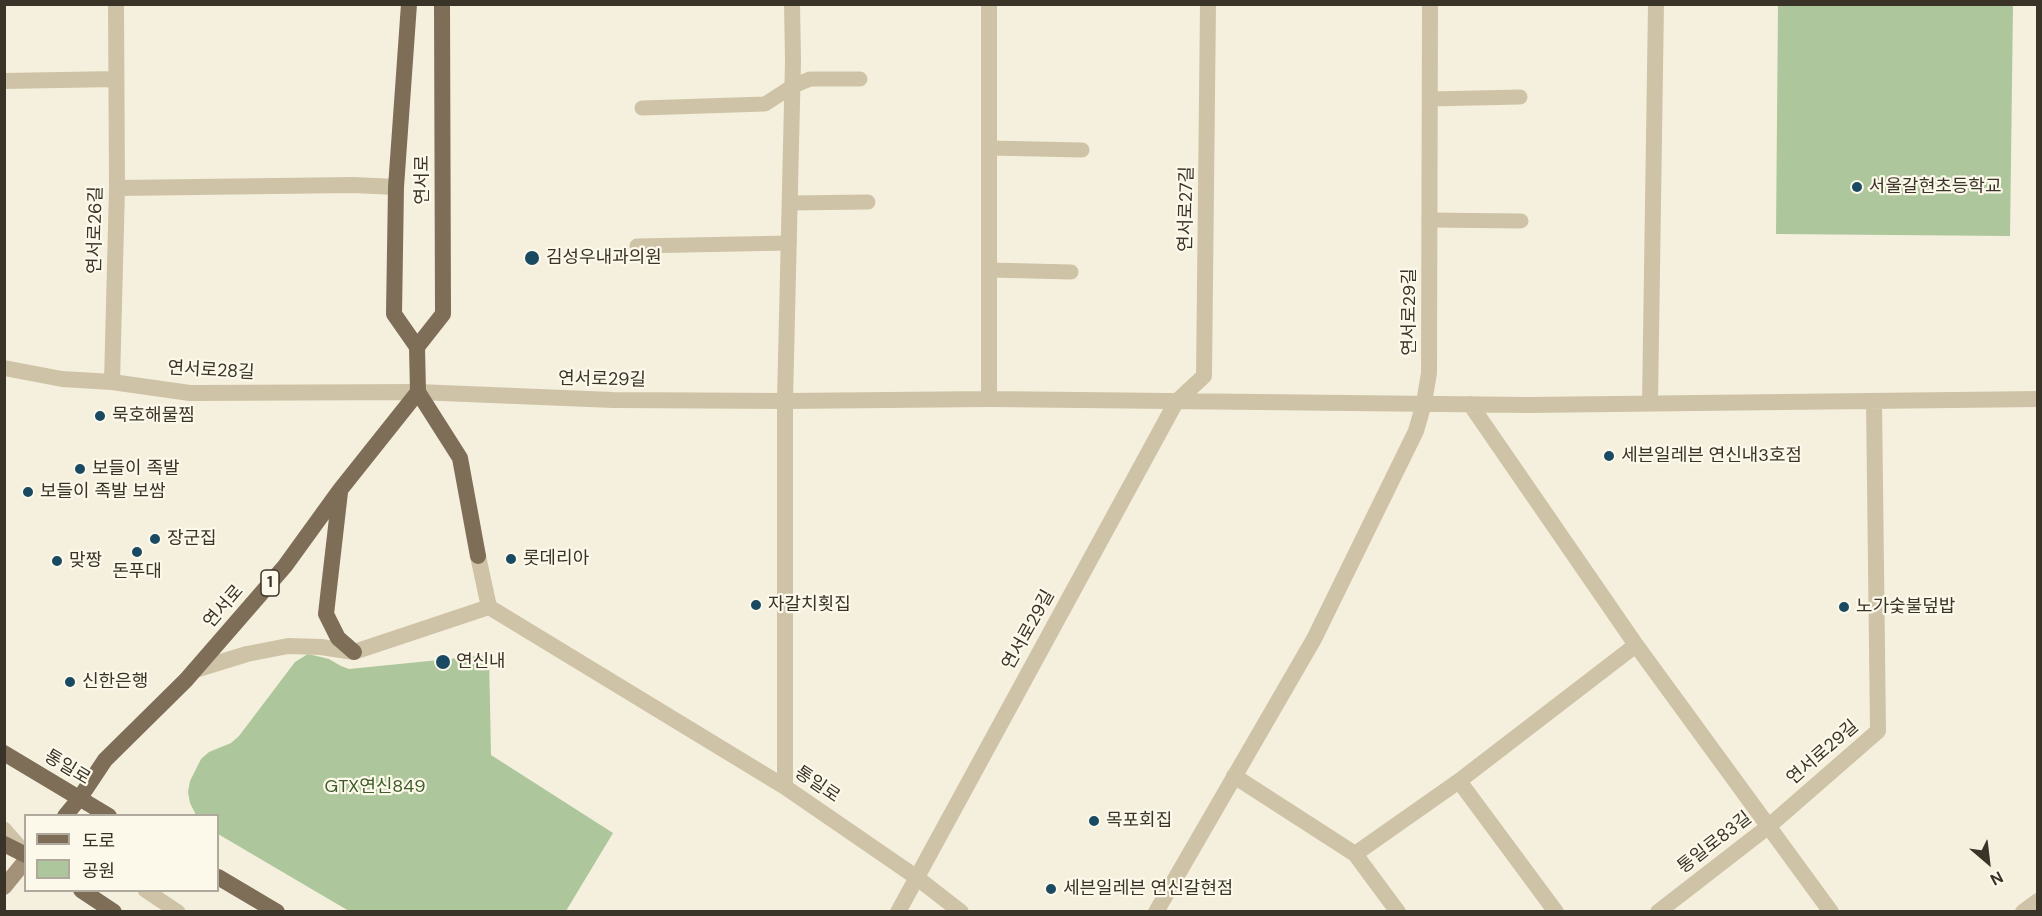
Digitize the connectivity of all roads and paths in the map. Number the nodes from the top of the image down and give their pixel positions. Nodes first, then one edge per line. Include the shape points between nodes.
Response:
1 (116, 4) edge
2 (409, 4) edge
3 (442, 4) edge
4 (792, 4) edge
5 (989, 4) edge
6 (1208, 4) edge
7 (1430, 4) edge
8 (1656, 4) edge
9 (116, 79) junction
10 (860, 79) dead end
11 (4, 81) edge
12 (793, 86) junction
13 (1520, 97) dead end
14 (1430, 99) junction
15 (642, 108) dead end
16 (989, 148) junction
17 (1082, 150) dead end
18 (396, 187) junction
19 (117, 188) junction
20 (868, 202) dead end
21 (790, 203) junction
22 (1429, 220) junction
23 (1521, 221) dead end
24 (789, 243) junction
25 (637, 246) dead end
26 (989, 270) junction
27 (1071, 272) dead end
28 (417, 347) junction
29 (4, 368) edge
30 (112, 382) junction
31 (418, 392) junction
32 (989, 399) junction
33 (2037, 399) edge
34 (785, 401) junction
35 (1874, 401) junction
36 (1176, 402) junction
37 (1424, 403) junction
38 (1470, 404) junction
39 (1650, 404) junction
40 (340, 490) junction
41 (478, 556) joint
42 (489, 607) junction
43 (1636, 645) junction
44 (354, 652) junction
45 (195, 670) junction
46 (4, 753) edge
47 (1234, 776) junction
48 (1459, 781) junction
49 (785, 787) junction
50 (79, 799) junction
51 (66, 814) edge
52 (89, 814) edge
53 (105, 814) edge
54 (1769, 826) junction
55 (4, 829) edge
56 (4, 844) edge
57 (24, 854) edge
58 (1356, 854) junction
59 (24, 855) edge
60 (24, 859) edge
61 (916, 877) junction
62 (219, 879) edge
63 (4, 887) edge
64 (83, 892) edge
65 (147, 892) edge
66 (2037, 901) edge
67 (114, 912) edge
68 (178, 912) edge
69 (277, 912) edge
70 (898, 912) edge
71 (961, 912) edge
72 (1156, 912) edge
73 (1398, 912) edge
74 (1557, 912) edge
75 (1658, 912) edge
76 (1831, 912) edge
77 (2023, 912) edge

1 - 9 street, 연서로26길
2 - 18 main road, 연서로
3 - 28 main road, 연서로 via 443,314
4 - 12 street
5 - 16 street
6 - 36 street, 연서로27길 via 1204,376
7 - 14 street
8 - 39 street
9 - 11 street
9 - 19 street, 연서로26길
10 - 12 lane via 810,79
12 - 15 lane via 765,104
12 - 21 street
13 - 14 lane
14 - 22 street
16 - 17 lane
16 - 26 street
18 - 19 street
18 - 28 main road, 연서로 via 394,314
19 - 30 street, 연서로26길
20 - 21 lane
21 - 24 street
22 - 23 lane
22 - 37 street, 연서로29길 via 1429,373
24 - 25 lane
24 - 34 street
26 - 27 lane
26 - 32 street
28 - 31 main road
29 - 30 street, 연서로28길 via 62,379
30 - 31 street, 연서로28길 via 190,393
31 - 34 street, 연서로29길 via 613,400
31 - 40 main road, 연서로 / 1
31 - 41 main road via 460,458
32 - 34 street, 연서로29길
32 - 36 street, 연서로29길
33 - 35 street, 연서로29길
34 - 49 street
35 - 39 street, 연서로29길
35 - 54 street, 연서로29길 via 1878,731
36 - 37 street, 연서로29길
36 - 61 street, 연서로29길
37 - 38 street, 연서로29길
37 - 47 street, 연서로29길 via 1416,431 1314,639
38 - 39 street, 연서로29길
38 - 43 street
40 - 44 main road via 326,614 338,638
40 - 45 main road, 연서로 / 1 via 285,566
41 - 42 street
42 - 44 street
42 - 49 street, 통일로
43 - 48 street
43 - 54 street
44 - 45 street via 288,646
45 - 50 main road, 연서로 / 1 via 105,760
46 - 50 main road, 통일로
47 - 58 street
47 - 72 street, 연서로29길
48 - 58 street
48 - 74 street
49 - 61 street, 통일로
50 - 51 main road, 연서로 / 1
50 - 52 lane
50 - 53 main road, 통일로
54 - 75 street, 통일로83길
54 - 76 street, 통일로83길
55 - 57 lane
56 - 59 main road
58 - 73 street
60 - 63 main road
61 - 70 street
61 - 71 street, 통일로
62 - 69 main road
64 - 67 main road
65 - 68 lane
66 - 77 street

